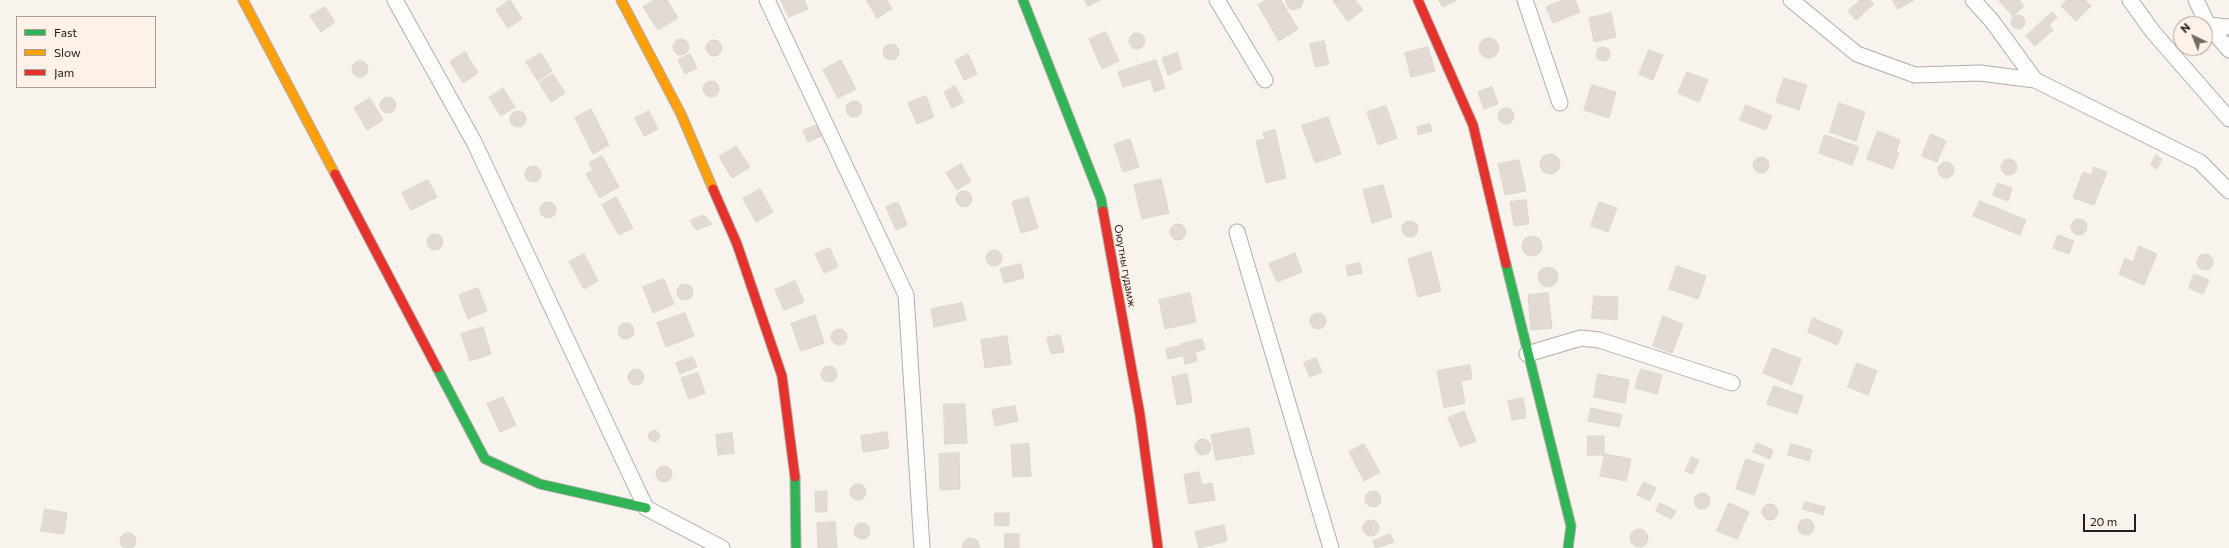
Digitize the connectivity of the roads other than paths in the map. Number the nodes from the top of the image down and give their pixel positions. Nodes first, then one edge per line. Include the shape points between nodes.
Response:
1 (243, 0) edge
2 (395, 0) edge
3 (621, 0) edge
4 (767, 0) edge
5 (1023, 0) edge
6 (1218, 0) edge
7 (1418, 0) edge
8 (1525, 0) edge
9 (1791, 0) edge
10 (1973, 0) edge
11 (2130, 0) edge
12 (2196, 0) edge
13 (2204, 16) edge
14 (2213, 25) edge
15 (2229, 27) edge
16 (2213, 31) edge
17 (2229, 50) edge
18 (1265, 80) dead end
19 (2035, 80) junction
20 (1560, 103) dead end
21 (2229, 119) edge
22 (2229, 191) edge
23 (1237, 232) dead end
24 (1527, 354) junction
25 (1732, 383) dead end
26 (646, 508) junction
27 (722, 548) edge
28 (796, 548) edge
29 (922, 548) edge
30 (1158, 548) edge
31 (1331, 548) edge
32 (1568, 548) edge

1 - 26 street via 485,459 540,484
2 - 26 street via 474,142
3 - 28 street via 681,114 734,237 782,376 796,488
4 - 29 street via 906,295
5 - 30 street, Оюутны гудамж via 1101,199 1140,415
6 - 18 street
7 - 24 street via 1473,125
8 - 20 street
9 - 19 street via 1857,54 1915,76 1980,73
10 - 19 street via 1992,21
11 - 21 street via 2153,32
12 - 13 street
14 - 15 street
16 - 17 street
19 - 22 street via 2200,162
23 - 31 street
24 - 25 street via 1581,338 1599,340
24 - 32 street via 1571,526
26 - 27 street

